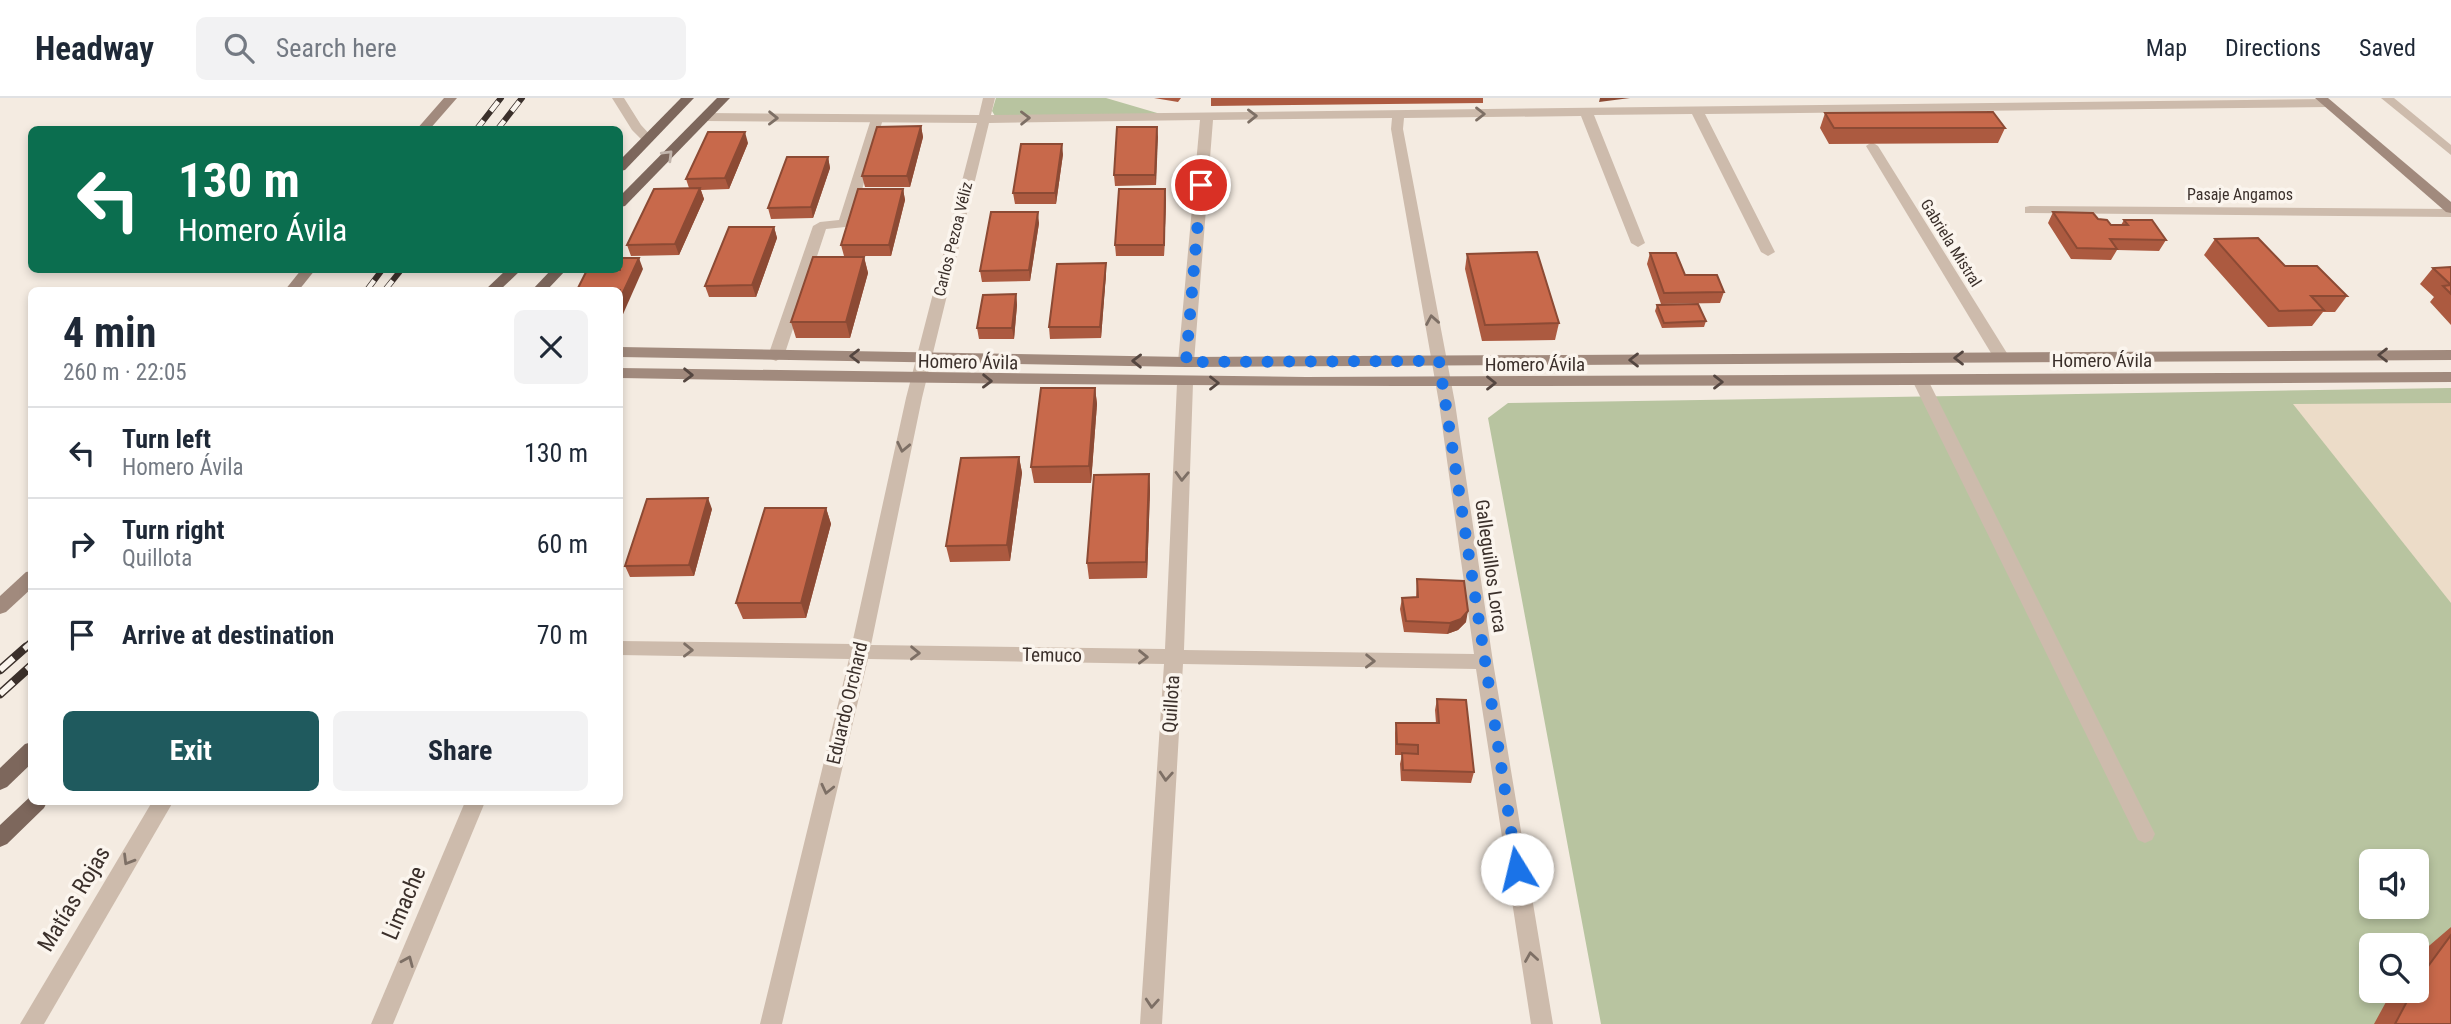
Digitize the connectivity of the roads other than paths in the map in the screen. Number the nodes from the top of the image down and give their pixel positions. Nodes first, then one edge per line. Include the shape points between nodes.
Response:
1 (451, 98) edge
2 (618, 98) edge
3 (688, 98) edge
4 (724, 98) edge
5 (989, 98) edge
6 (2387, 98) edge
7 (2324, 100) edge
8 (2073, 102) edge
9 (1848, 108) edge
10 (1697, 111) junction
11 (1586, 112) junction
12 (1398, 114) junction
13 (1207, 116) junction
14 (705, 117) junction
15 (984, 119) junction
16 (877, 120) junction
17 (426, 126) edge
18 (647, 138) junction
19 (1872, 146) edge
20 (2451, 151) edge
21 (623, 164) edge
22 (623, 200) edge
23 (2029, 210) dead end
24 (2451, 211) edge
25 (1638, 243) dead end
26 (1768, 252) dead end
27 (306, 273) edge
28 (511, 273) edge
29 (556, 273) edge
30 (294, 287) edge
31 (495, 287) edge
32 (543, 287) edge
33 (623, 352) edge
34 (2451, 355) edge
35 (776, 356) junction
36 (923, 357) junction
37 (2002, 358) junction
38 (1439, 361) junction
39 (1186, 362) junction
40 (623, 373) edge
41 (2451, 377) edge
42 (1920, 380) junction
43 (919, 381) junction
44 (1185, 383) junction
45 (1443, 384) junction
46 (28, 581) edge
47 (0, 607) edge
48 (623, 648) edge
49 (860, 652) junction
50 (1174, 657) junction
51 (1484, 662) junction
52 (28, 754) edge
53 (0, 781) edge
54 (34, 805) edge
55 (161, 805) edge
56 (474, 805) edge
57 (2145, 834) dead end
58 (0, 838) edge
59 (31, 1024) edge
60 (382, 1024) edge
61 (771, 1024) edge
62 (1151, 1024) edge
63 (1542, 1024) edge

1 - 17 main road
2 - 18 street
3 - 18 main road
4 - 14 main road
5 - 15 street, Carlos Pezoa Véliz
6 - 20 street
7 - 8 street
7 - 24 main road
8 - 9 street
9 - 10 street
10 - 11 street
10 - 26 street
12 -> 11 street
11 - 25 street
13 -> 12 street
38 -> 12 street, Galleguillos Lorca
15 -> 13 street
13 - 39 street
14 -> 16 street
22 -> 14 main road
15 - 16 street
15 - 36 street, Carlos Pezoa Véliz
16 - 35 street via 845,223 820,226
18 - 21 main road
19 - 37 street, Gabriela Mistral
23 - 24 street, Pasaje Angamos
27 - 30 main road
28 - 31 main road
29 - 32 main road
33 - 35 main road, Homero Ávila
34 -> 37 main road, Homero Ávila
36 -> 35 main road, Homero Ávila
39 -> 36 main road, Homero Ávila
36 - 43 street, Carlos Pezoa Véliz
37 -> 38 main road, Homero Ávila
38 - 39 main road, Homero Ávila
38 - 45 street, Galleguillos Lorca
40 -> 43 main road, Homero Ávila
41 - 42 main road, Homero Ávila
45 -> 42 main road, Homero Ávila
42 - 57 street
43 -> 44 main road, Homero Ávila
43 -> 49 street, Eduardo Orchard
44 -> 45 main road, Homero Ávila
44 -> 50 street, Quillota
45 - 51 street, Galleguillos Lorca
46 - 47 main road
48 -> 49 street, Temuco
49 -> 50 street, Temuco
49 -> 61 street, Eduardo Orchard
50 -> 51 street, Temuco
50 -> 62 street, Quillota
63 -> 51 street, Galleguillos Lorca
52 - 53 main road
54 - 58 main road
55 -> 59 street, Matías Rojas
60 -> 56 street, Limache

